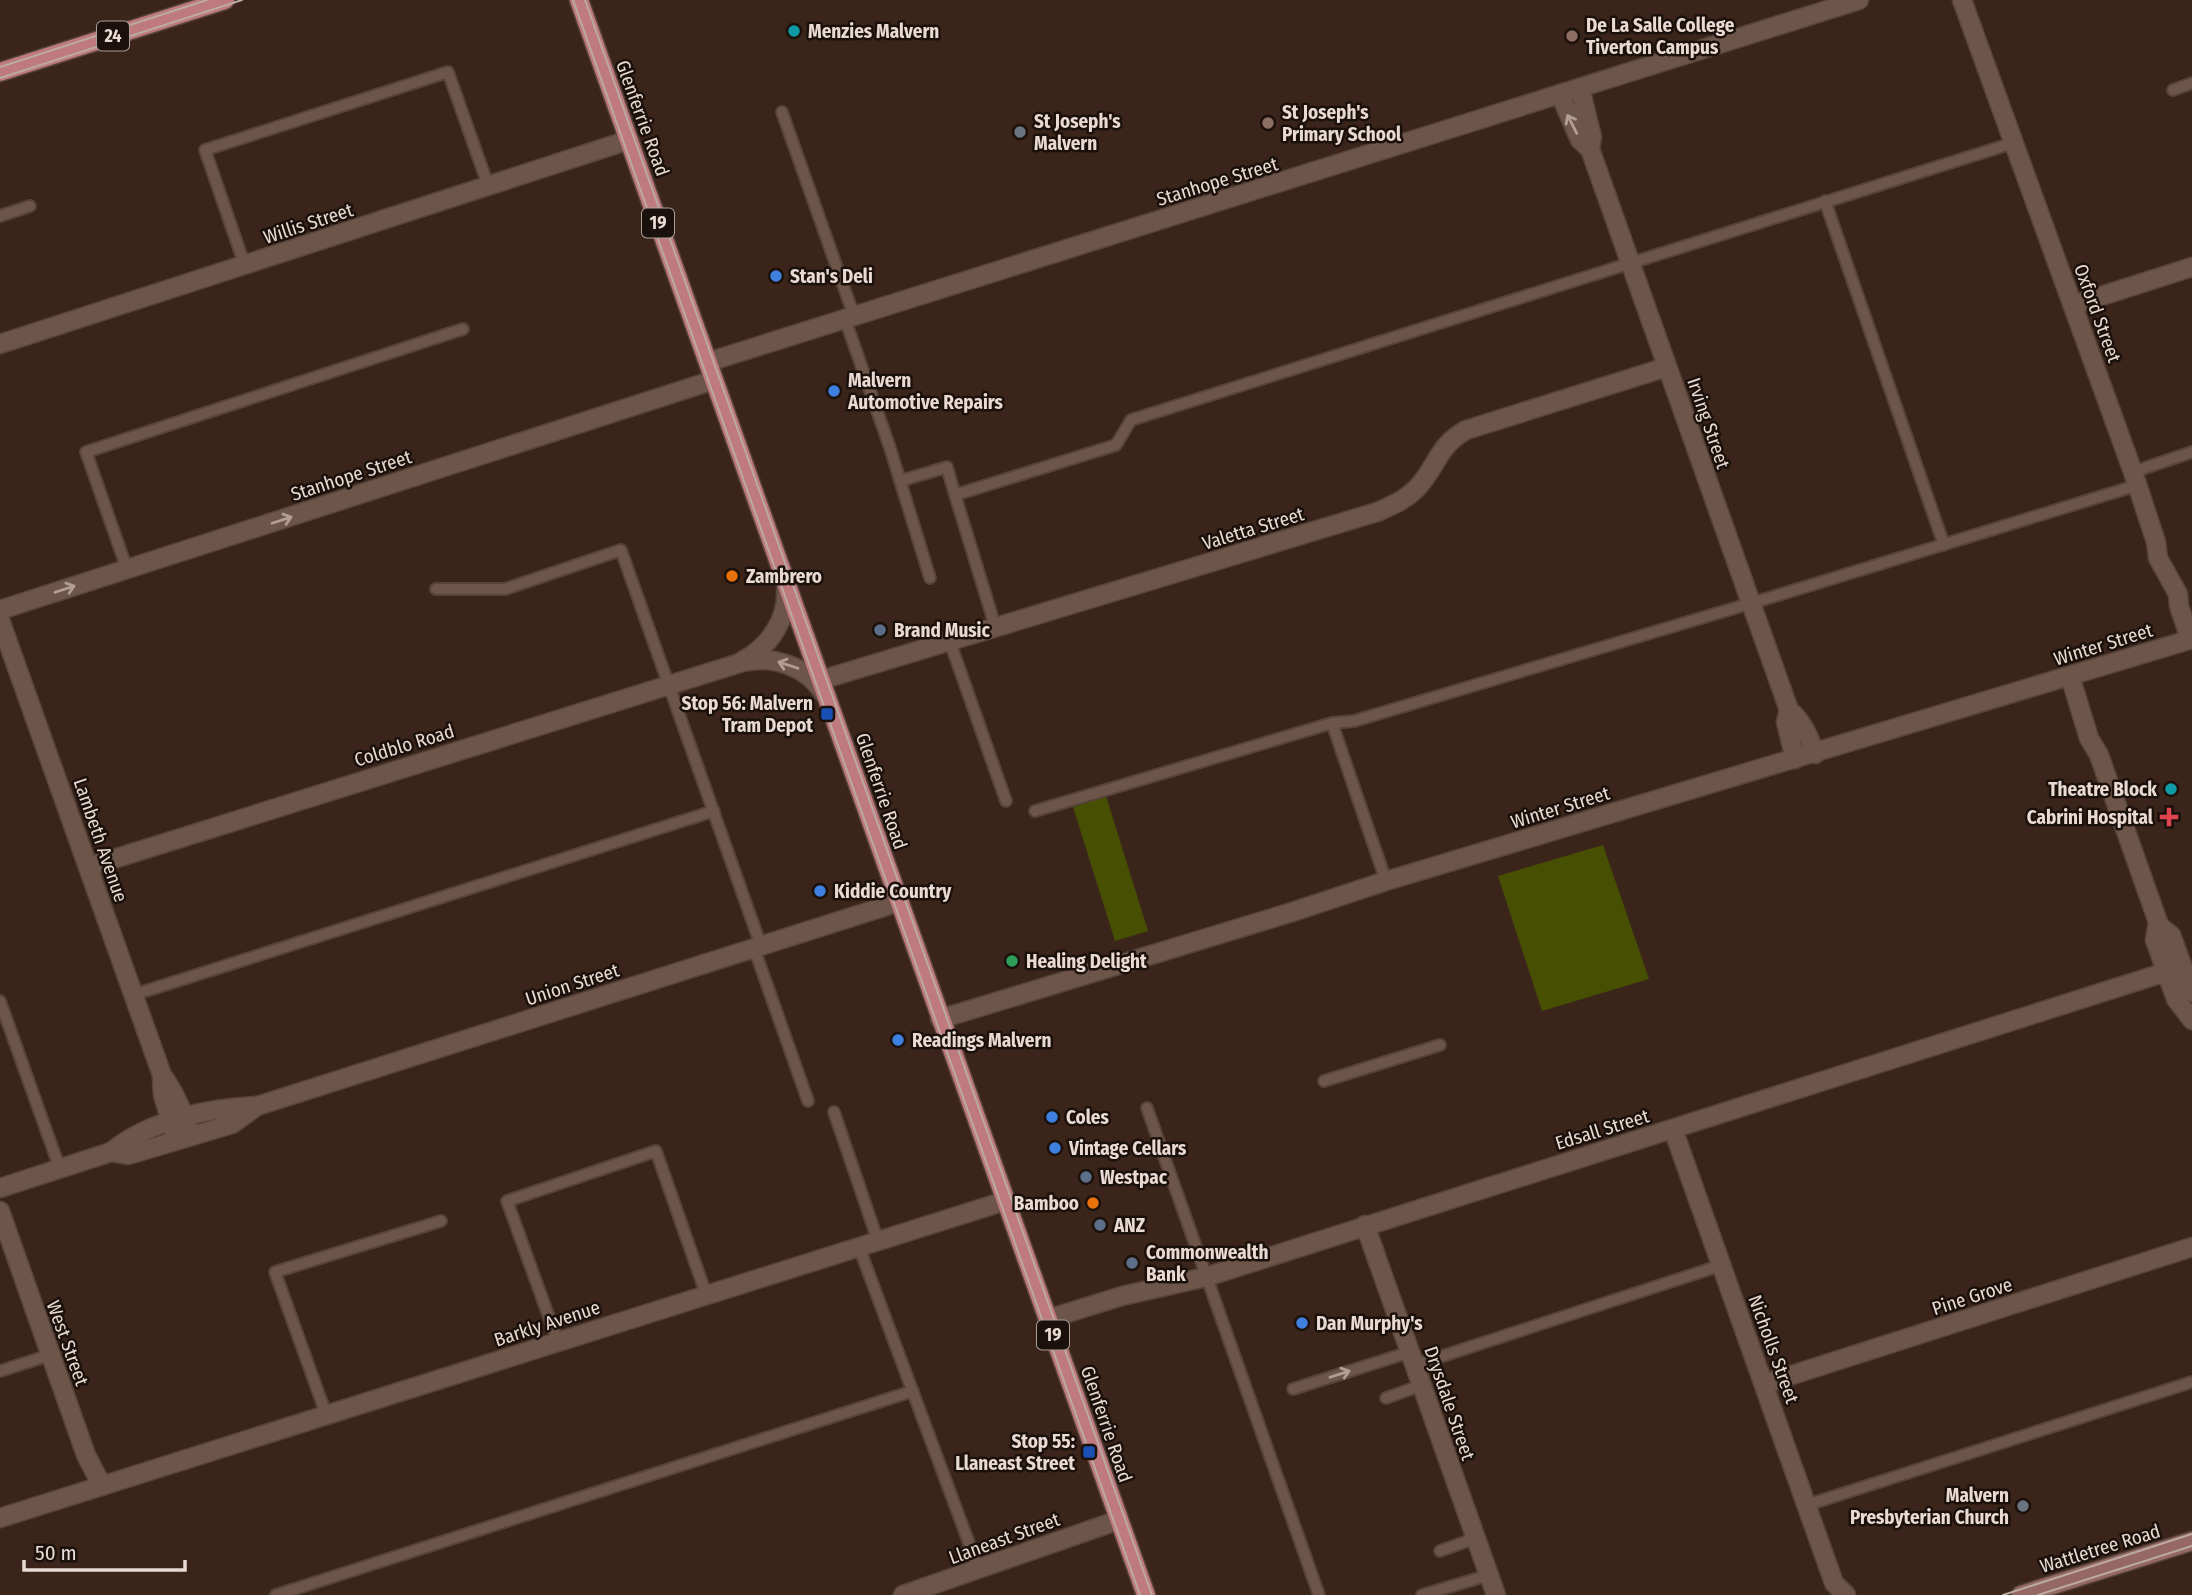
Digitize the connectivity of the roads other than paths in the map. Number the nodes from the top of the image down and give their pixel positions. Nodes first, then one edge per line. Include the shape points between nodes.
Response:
1 (225, 0) edge
2 (579, 0) edge
3 (1859, 0) edge
4 (1962, 0) edge
5 (1804, 8) edge
6 (0, 72) edge
7 (2192, 83) edge
8 (1580, 88) junction
9 (2173, 90) dead end
10 (1560, 94) junction
11 (782, 112) dead end
12 (629, 140) junction
13 (2013, 142) junction
14 (1590, 149) junction
15 (488, 185) junction
16 (1825, 201) junction
17 (30, 206) dead end
18 (0, 216) edge
19 (1630, 263) junction
20 (245, 266) junction
21 (2192, 267) edge
22 (2073, 305) junction
23 (850, 317) junction
24 (463, 329) dead end
25 (0, 344) edge
26 (708, 362) junction
27 (1667, 367) junction
28 (714, 380) junction
29 (2192, 452) edge
30 (2135, 478) junction
31 (901, 481) junction
32 (955, 495) junction
33 (1944, 545) junction
34 (127, 569) junction
35 (930, 578) dead end
36 (786, 583) junction
37 (436, 589) dead end
38 (1751, 603) junction
39 (0, 610) edge
40 (0, 620) edge
41 (996, 629) junction
42 (2191, 639) edge
43 (950, 642) junction
44 (732, 665) junction
45 (2070, 676) junction
46 (821, 680) junction
47 (670, 685) junction
48 (828, 702) junction
49 (1789, 710) junction
50 (1332, 723) junction
51 (1815, 754) junction
52 (1795, 759) junction
53 (1006, 802) dead end
54 (714, 811) junction
55 (1035, 811) dead end
56 (88, 867) junction
57 (1386, 881) junction
58 (899, 902) junction
59 (2158, 925) junction
60 (757, 947) junction
61 (2166, 972) junction
62 (2190, 986) edge
63 (133, 995) junction
64 (0, 1001) edge
65 (2192, 1007) edge
66 (940, 1019) junction
67 (2192, 1019) edge
68 (1440, 1045) dead end
69 (1324, 1081) dead end
70 (808, 1101) dead end
71 (257, 1106) junction
72 (1147, 1108) dead end
73 (834, 1112) dead end
74 (178, 1120) junction
75 (1673, 1129) junction
76 (184, 1138) junction
77 (111, 1152) junction
78 (60, 1169) junction
79 (0, 1188) edge
80 (1005, 1201) junction
81 (0, 1211) edge
82 (441, 1221) dead end
83 (1365, 1225) junction
84 (878, 1241) junction
85 (859, 1247) junction
86 (2192, 1247) edge
87 (1722, 1265) junction
88 (1206, 1277) junction
89 (706, 1294) junction
90 (1048, 1319) junction
91 (558, 1342) junction
92 (50, 1355) junction
93 (1413, 1359) junction
94 (0, 1371) edge
95 (2192, 1382) edge
96 (1764, 1384) junction
97 (1422, 1385) junction
98 (1293, 1389) dead end
99 (913, 1391) junction
100 (1386, 1398) dead end
101 (326, 1414) junction
102 (102, 1486) junction
103 (1807, 1505) junction
104 (0, 1518) edge
105 (1119, 1520) junction
106 (1476, 1538) junction
107 (2192, 1541) edge
108 (1440, 1551) dead end
109 (979, 1570) junction
110 (1489, 1575) junction
111 (1838, 1591) edge
112 (276, 1595) edge
113 (903, 1595) edge
114 (1146, 1595) edge
115 (1319, 1595) edge
116 (1422, 1595) edge
117 (1496, 1595) edge
118 (2021, 1595) edge

1 - 6 main road, 24
2 - 12 main road, Glenferrie Road / 19
3 - 5 street, Stanhope Street
4 - 13 street, Oxford Street
5 - 8 street, Stanhope Street
7 - 9 lane
8 - 10 street, Stanhope Street
8 - 14 street, Irving Street via 1592,137
14 -> 10 street, Irving Street via 1580,140
10 - 23 street, Stanhope Street
11 - 23 lane
12 - 15 street, Willis Street
12 - 26 main road, Glenferrie Road / 19
13 - 16 lane
13 - 22 street, Oxford Street
14 - 19 street, Irving Street
15 - 20 street, Willis Street
15 - 20 lane via 448,72 205,149
16 - 19 lane
16 - 33 lane
17 - 18 lane
19 - 27 street, Irving Street
19 - 32 lane via 1130,420 1116,445
20 - 25 street, Willis Street
21 - 22 street
22 - 30 street, Oxford Street
23 - 26 street, Stanhope Street
23 - 31 lane
24 - 34 lane via 86,452
26 - 28 main road, Glenferrie Road / 19
27 - 38 street, Irving Street
27 - 41 street, Valetta Street via 1466,430 1442,449 1415,491 1377,512
34 -> 28 street, Stanhope Street
28 - 36 main road, Glenferrie Road / 19
29 - 30 lane
30 - 33 lane
30 - 42 street, Oxford Street via 2158,558 2178,594
31 - 32 lane via 947,467
31 - 35 lane
32 - 41 lane
33 - 38 lane
39 -> 34 street, Stanhope Street
36 - 44 street, Coldblo Road via 786,605 777,629 755,653
36 - 46 main road, Glenferrie Road / 19
37 - 47 lane via 505,589 621,550
38 - 49 street, Irving Street
38 - 50 lane via 1354,721
40 - 56 street, Lambeth Avenue
41 - 43 street, Valetta Street
42 - 45 street, Winter Street
43 - 46 street, Valetta Street
43 - 53 lane
44 - 47 street, Coldblo Road
48 -> 44 street, Coldblo Road via 815,682 792,666 758,659
45 - 51 street, Winter Street
45 - 59 street
46 - 48 main road, Glenferrie Road / 19
47 - 54 lane
47 - 56 street, Coldblo Road
48 - 58 main road, Glenferrie Road / 19
49 - 51 street, Irving Street via 1807,732
49 - 52 street, Irving Street via 1786,722
50 - 55 lane
50 - 57 lane
51 - 52 street, Winter Street
52 - 57 street, Winter Street
54 - 60 lane
54 - 63 lane
56 - 63 street, Lambeth Avenue
57 - 66 street, Winter Street
58 - 60 street, Union Street
58 - 66 main road, Glenferrie Road / 19
59 - 61 street via 2155,940
59 - 62 street via 2171,935
60 - 70 lane
60 - 71 street, Union Street
61 - 62 street via 2173,971
61 - 67 street via 2176,999
61 - 75 street, Edsall Street
63 - 74 street, Lambeth Avenue via 162,1075 163,1095
64 - 78 lane
65 - 67 street
66 - 80 main road, Glenferrie Road / 19
68 - 69 lane
71 - 74 street, Union Street via 228,1107
71 - 76 street, Union Street via 232,1124
72 - 88 lane
73 - 84 lane
74 - 76 street, Lambeth Avenue
74 - 77 street, Union Street
75 - 83 street, Edsall Street
75 - 87 street, Nicholls Street
76 - 77 street, Union Street via 128,1155
77 - 78 street, Union Street
78 - 79 street, Union Street
80 - 84 street, Barkly Avenue
80 - 90 main road, Glenferrie Road / 19
81 - 92 street, West Street
82 - 101 lane via 275,1272
83 - 88 street, Edsall Street
83 - 93 street, Drysdale Street
84 - 85 street, Barkly Avenue
85 - 89 street, Barkly Avenue
85 - 99 lane
86 - 96 street, Pine Grove
87 - 93 lane
87 - 96 street, Nicholls Street
88 - 90 street, Edsall Street
88 - 115 lane
89 - 91 street, Barkly Avenue
89 - 91 lane via 656,1151 507,1201
90 - 105 main road, Glenferrie Road / 19
91 - 101 street, Barkly Avenue
92 - 94 lane
92 - 102 street, West Street
93 - 97 street, Drysdale Street
98 -> 93 lane via 1372,1364
95 - 103 lane
96 - 103 street, Nicholls Street
97 - 100 lane
97 - 106 street, Drysdale Street
99 - 109 lane
99 - 112 lane
101 - 102 street, Barkly Avenue
102 - 104 street, Barkly Avenue
103 - 111 street, Nicholls Street
105 - 109 street, Llaneast Street
105 - 114 main road, Glenferrie Road / 19
106 - 108 lane
106 - 110 street, Drysdale Street
107 - 118 main road, Wattletree Road
109 - 113 street, Llaneast Street
110 - 116 lane
110 - 117 street, Drysdale Street

